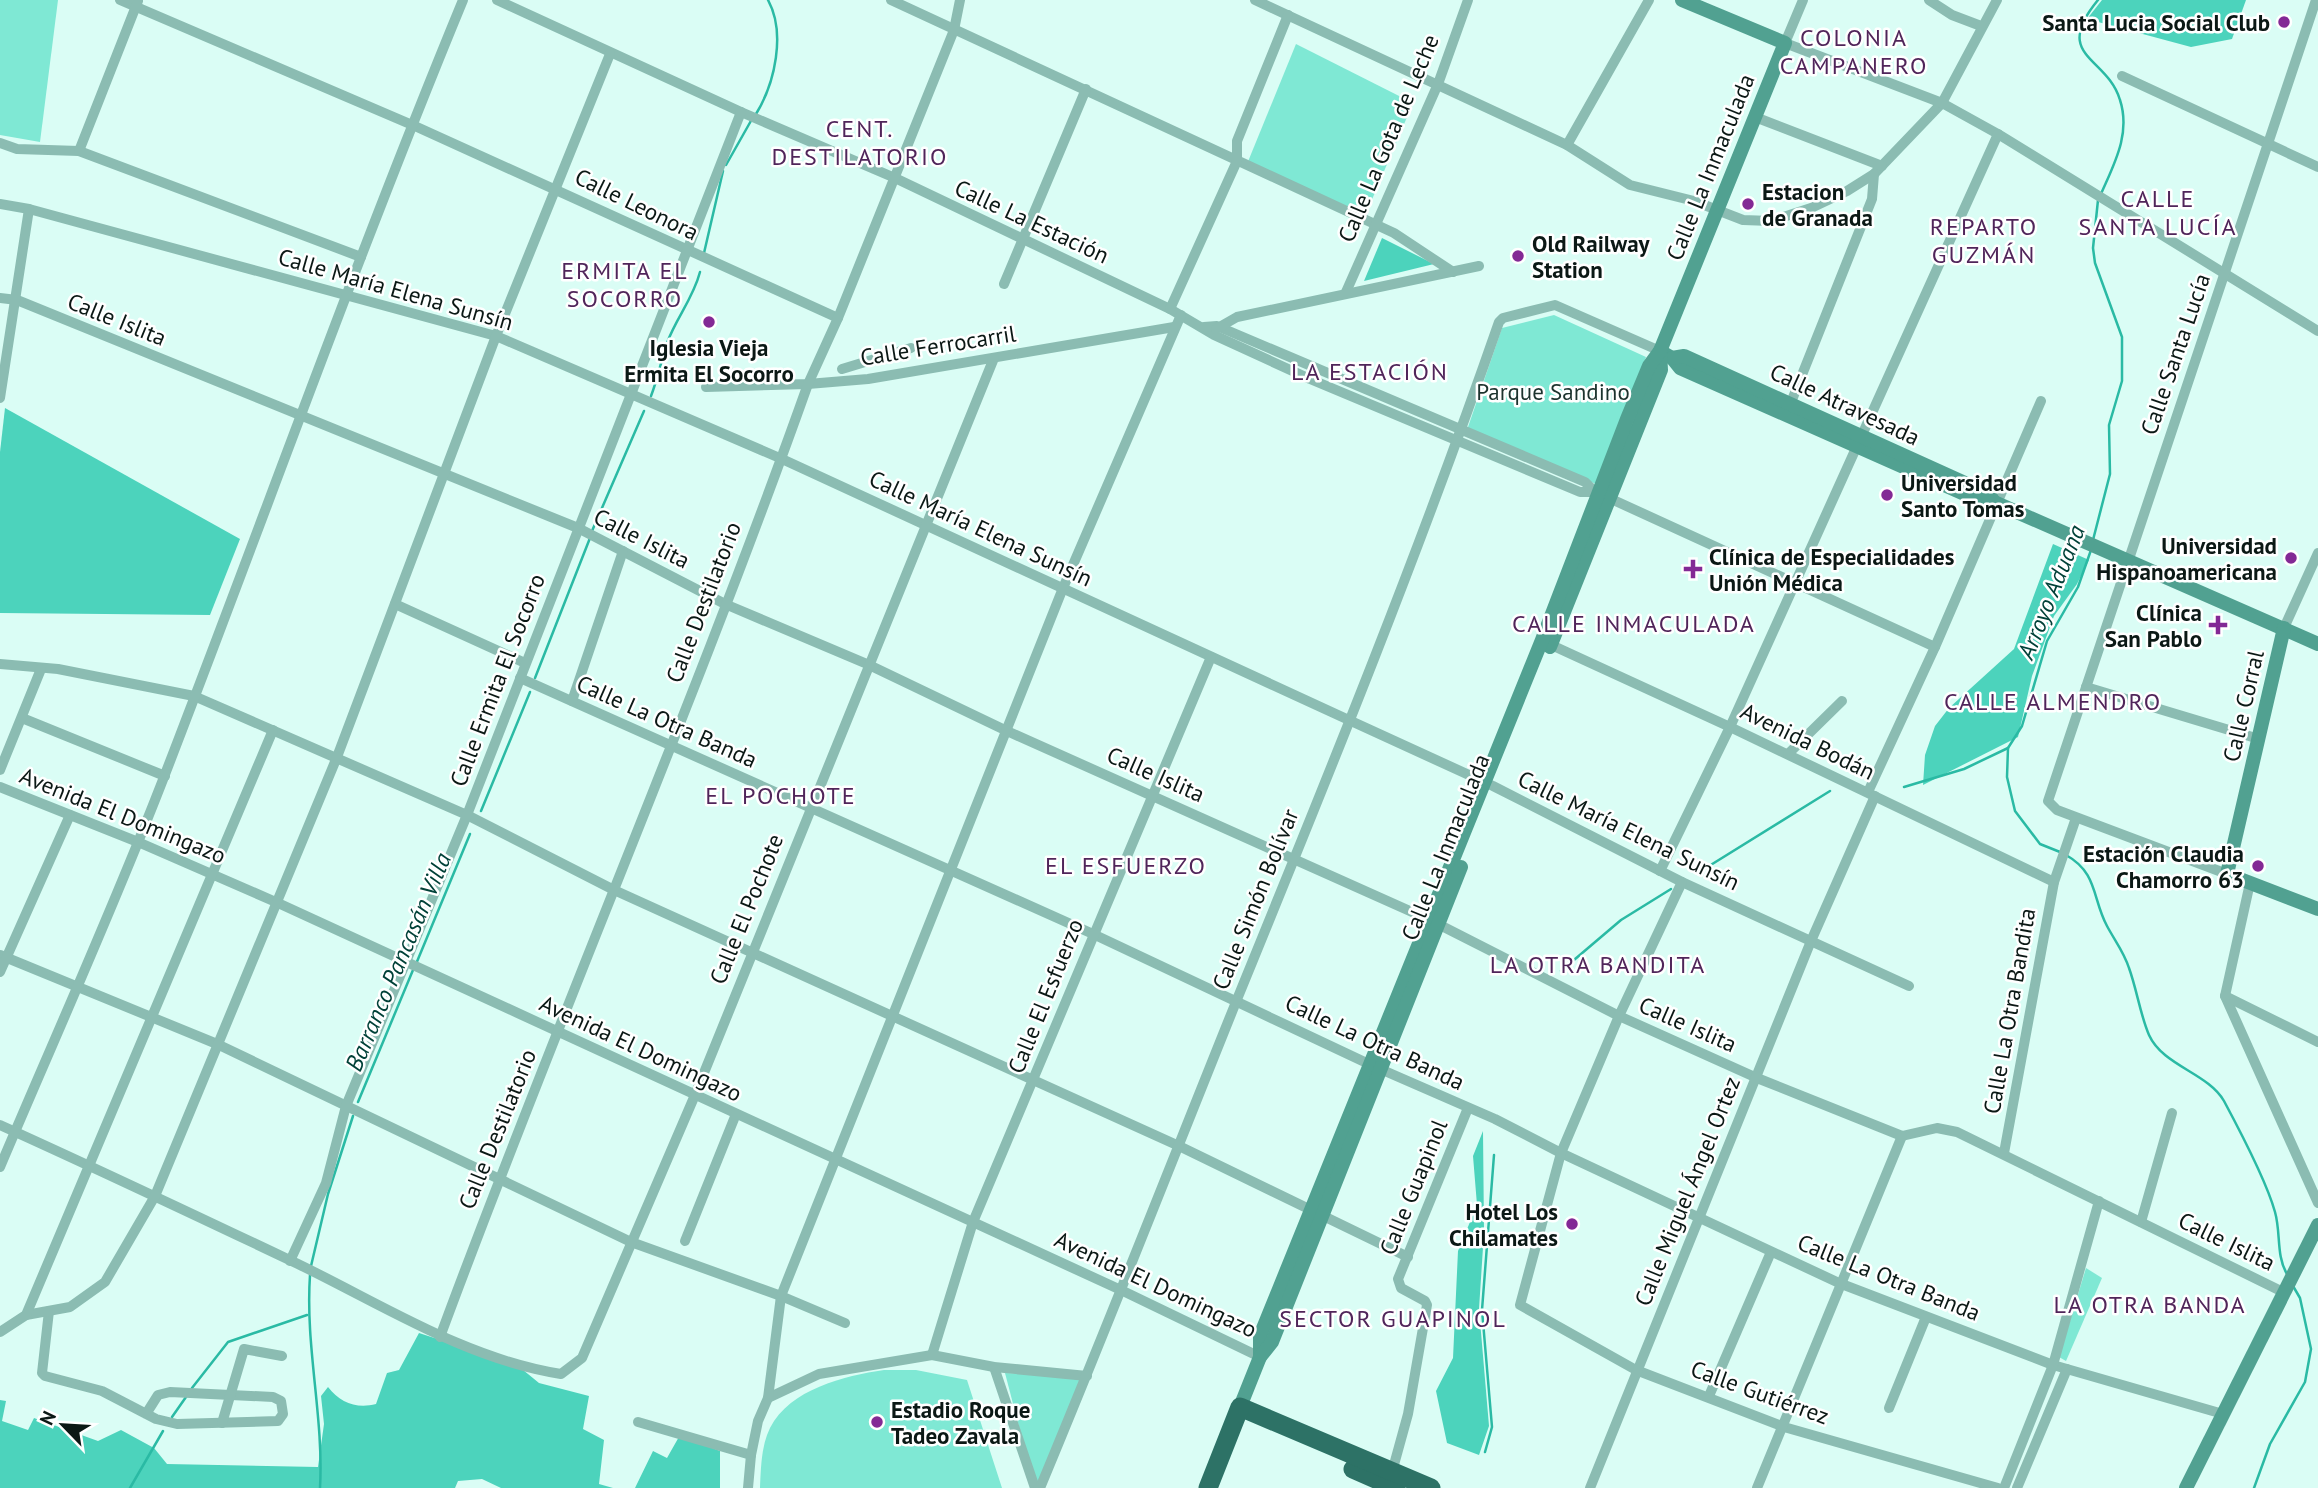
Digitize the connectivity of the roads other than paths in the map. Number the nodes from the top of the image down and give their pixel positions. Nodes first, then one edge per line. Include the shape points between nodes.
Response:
1 (120, 0) edge
2 (463, 0) edge
3 (497, 0) edge
4 (891, 0) edge
5 (961, 0) edge
6 (1255, 0) edge
7 (1468, 0) edge
8 (1649, 0) edge
9 (1682, 0) edge
10 (1803, 0) edge
11 (1928, 0) edge
12 (1997, 0) edge
13 (2316, 0) edge
14 (137, 3) edge
15 (1288, 15) junction
16 (1981, 26) junction
17 (954, 30) junction
18 (1785, 43) junction
19 (610, 54) junction
20 (2122, 76) dead end
21 (1438, 84) junction
22 (1086, 89) junction
23 (1942, 103) junction
24 (742, 113) junction
25 (1755, 117) junction
26 (414, 126) junction
27 (1998, 134) junction
28 (0, 143) edge
29 (2269, 144) junction
30 (1567, 145) junction
31 (79, 151) junction
32 (1237, 161) junction
33 (2318, 167) edge
34 (1878, 170) junction
35 (895, 178) junction
36 (557, 189) junction
37 (0, 204) edge
38 (29, 209) junction
39 (1718, 211) junction
40 (1374, 223) junction
41 (1021, 240) junction
42 (687, 252) junction
43 (361, 257) junction
44 (1479, 266) dead end
45 (1453, 272) junction
46 (2225, 274) junction
47 (1004, 284) dead end
48 (1346, 292) junction
49 (347, 295) junction
50 (0, 298) edge
51 (17, 300) junction
52 (1170, 309) junction
53 (1181, 315) junction
54 (838, 318) junction
55 (1500, 322) joint
56 (1174, 327) junction
57 (1216, 330) junction
58 (2318, 331) edge
59 (496, 336) junction
60 (911, 348) dead end
61 (1666, 354) junction
62 (994, 358) junction
63 (819, 361) junction
64 (1315, 367) junction
65 (842, 369) junction
66 (868, 379) junction
67 (1310, 379) junction
68 (808, 384) junction
69 (706, 387) dead end
70 (630, 396) junction
71 (0, 398) edge
72 (1391, 398) junction
73 (2041, 401) dead end
74 (1788, 408) junction
75 (1386, 412) junction
76 (300, 416) junction
77 (1463, 428) junction
78 (1858, 441) junction
79 (1457, 442) junction
80 (782, 459) junction
81 (444, 475) junction
82 (1600, 494) junction
83 (1996, 503) junction
84 (927, 527) junction
85 (587, 532) junction
86 (623, 551) junction
87 (2318, 553) edge
88 (2126, 562) junction
89 (1796, 581) junction
90 (1063, 589) junction
91 (395, 604) junction
92 (724, 604) junction
93 (2284, 628) junction
94 (1546, 643) junction
95 (2318, 644) edge
96 (1935, 647) junction
97 (1212, 657) junction
98 (525, 663) junction
99 (0, 664) edge
100 (867, 664) junction
101 (41, 669) junction
102 (520, 678) junction
103 (2086, 687) junction
104 (194, 696) junction
105 (572, 701) junction
106 (1842, 702) dead end
107 (22, 718) junction
108 (1351, 721) junction
109 (1730, 727) junction
110 (273, 730) junction
111 (1007, 731) junction
112 (2259, 739) junction
113 (671, 743) junction
114 (1787, 754) junction
115 (337, 757) junction
116 (0, 769) edge
117 (164, 776) junction
118 (1489, 784) junction
119 (0, 787) edge
120 (1152, 794) junction
121 (1871, 794) junction
122 (809, 809) junction
123 (467, 814) junction
124 (70, 815) junction
125 (2076, 818) junction
126 (138, 842) junction
127 (1294, 859) junction
128 (953, 871) junction
129 (1660, 871) junction
130 (210, 873) junction
131 (2227, 874) junction
132 (2054, 879) junction
133 (1682, 882) junction
134 (2250, 883) junction
135 (614, 890) junction
136 (278, 903) junction
137 (2318, 909) edge
138 (1434, 922) junction
139 (1093, 933) junction
140 (1811, 941) junction
141 (751, 952) junction
142 (3, 956) edge
143 (407, 963) junction
144 (0, 972) edge
145 (79, 986) junction
146 (1909, 986) dead end
147 (2225, 996) junction
148 (1236, 1002) junction
149 (150, 1016) junction
150 (893, 1016) junction
151 (1619, 1016) junction
152 (559, 1033) junction
153 (2318, 1042) edge
154 (217, 1044) junction
155 (1376, 1067) junction
156 (1757, 1078) junction
157 (1034, 1081) junction
158 (695, 1095) junction
159 (346, 1106) junction
160 (1468, 1108) junction
161 (2172, 1113) dead end
162 (736, 1114) junction
163 (0, 1125) edge
164 (15, 1132) junction
165 (1902, 1136) junction
166 (1179, 1146) junction
167 (1561, 1153) junction
168 (2004, 1153) junction
169 (837, 1160) junction
170 (88, 1164) junction
171 (0, 1167) edge
172 (498, 1179) junction
173 (155, 1196) junction
174 (2099, 1201) junction
175 (2318, 1203) edge
176 (1316, 1215) junction
177 (1699, 1218) junction
178 (974, 1222) junction
179 (2141, 1222) junction
180 (2315, 1231) edge
181 (685, 1241) dead end
182 (631, 1242) junction
183 (1771, 1252) junction
184 (1408, 1257) junction
185 (290, 1261) junction
186 (1839, 1283) junction
187 (2287, 1289) junction
188 (1123, 1290) junction
189 (781, 1296) junction
190 (49, 1311) junction
191 (26, 1315) junction
192 (1926, 1317) junction
193 (845, 1323) dead end
194 (0, 1332) edge
195 (440, 1336) junction
196 (932, 1355) junction
197 (282, 1356) dead end
198 (1260, 1357) junction
199 (2053, 1364) junction
200 (994, 1367) junction
201 (2067, 1369) junction
202 (1636, 1370) junction
203 (1087, 1376) junction
204 (231, 1395) junction
205 (1709, 1396) junction
206 (768, 1398) junction
207 (1889, 1408) dead end
208 (2223, 1413) junction
209 (146, 1414) junction
210 (1238, 1414) junction
211 (638, 1422) dead end
212 (222, 1423) junction
213 (1784, 1426) junction
214 (751, 1455) junction
215 (1394, 1480) edge
216 (1762, 1487) edge
217 (748, 1488) edge
218 (1037, 1488) edge
219 (1208, 1488) edge
220 (1431, 1488) edge
221 (1590, 1488) edge
222 (1998, 1488) edge
223 (2004, 1488) edge
224 (2017, 1488) edge
225 (2186, 1488) edge

1 - 14 street, Calle Leonora
2 - 26 street
3 - 19 street, Calle La Estación
4 - 17 street
5 - 17 street, Calle Destilatorio
6 - 15 street
7 - 21 street, Calle La Gota de Leche
8 - 30 street
9 - 18 main road
10 - 18 street, Calle La Inmaculada
11 - 16 street
12 - 16 street
13 - 29 street, Calle Santa Lucía
14 - 26 street, Calle Leonora
14 - 31 street
15 - 21 street
15 - 32 street via 1237,141
16 - 23 street
17 - 22 street
17 - 35 street, Calle Destilatorio
18 - 23 street
18 - 25 main road, Calle La Inmaculada
19 - 24 street, Calle La Estación
19 - 36 street
20 - 29 street
21 - 30 street
21 - 40 street, Calle La Gota de Leche
22 - 32 street
22 - 41 street
23 - 27 street
23 - 34 street
24 - 35 street, Calle La Estación
24 - 42 street, Calle Ermita El Socorro
25 - 34 street
25 - 39 main road, Calle La Inmaculada
26 - 36 street, Calle Leonora
26 - 43 street
27 - 46 street
27 - 78 street
28 - 31 street via 17,149
29 - 33 street
29 - 46 street, Calle Santa Lucía
30 - 39 street via 1630,185
31 - 43 street
32 - 40 street
32 - 52 street
34 - 39 street via 1847,191 1771,221 1743,220
34 - 74 street via 1872,199
35 - 41 street, Calle La Estación
35 - 54 street, Calle Destilatorio
36 - 42 street, Calle Leonora
36 - 59 street
37 - 38 street, Calle María Elena Sunsín
38 - 49 street, Calle María Elena Sunsín
38 - 51 street
39 - 61 main road, Calle La Inmaculada
40 - 45 street
40 - 48 street, Calle La Gota de Leche
41 - 47 street
41 - 52 street, Calle La Estación
42 - 54 street, Calle Leonora
42 - 70 street, Calle Ermita El Socorro
43 - 49 street
44 - 45 street
45 - 48 street
46 - 58 street
46 - 88 street, Calle Santa Lucía
48 - 57 street via 1237,317
49 - 59 street, Calle María Elena Sunsín
49 - 76 street
50 - 51 street, Calle Islita
51 - 71 street
51 - 76 street, Calle Islita
52 - 53 street, Calle La Estación
53 - 56 street
53 - 57 street, Calle La Estación
54 - 63 street, Calle Destilatorio
55 - 61 street, Calle Atravesada via 1555,304
55 - 77 street, Calle Simón Bolívar
56 - 62 street, Calle Ferrocarril
56 - 90 street
57 - 64 street, Calle La Estación
57 - 67 street, Calle La Estación
59 - 70 street, Calle María Elena Sunsín
59 - 81 street
60 - 65 street
61 - 74 main road, Calle Atravesada via 1684,356 1728,382
61 - 82 main road, Calle La Inmaculada via 1648,366 1632,421
62 - 66 street, Calle Ferrocarril
62 - 84 street, Calle El Pochote
63 - 65 street
63 - 68 street, Calle Destilatorio
64 - 67 street
64 - 72 street, Calle La Estación
65 - 66 street
66 - 68 street, Calle Ferrocarril
67 - 75 street, Calle La Estación
68 - 69 street, Calle Ferrocarril
68 - 80 street, Calle Destilatorio
70 - 80 street, Calle María Elena Sunsín
70 - 85 street, Calle Ermita El Socorro
72 - 75 street
72 - 77 street, Calle La Estación
73 - 83 street, Calle Miguel Ángel Ortez
74 - 78 main road, Calle Atravesada
75 - 79 street, Calle La Estación
76 - 81 street, Calle Islita
76 - 104 street
77 - 79 street, Calle Simón Bolívar
77 - 82 street, Calle La Estación via 1585,482
78 - 83 main road, Calle Atravesada via 1989,494
78 - 89 street
79 - 82 street, Calle La Estación via 1580,492
79 - 108 street, Calle Simón Bolívar
80 - 84 street, Calle María Elena Sunsín
80 - 92 street, Calle Destilatorio
81 - 85 street, Calle Islita
81 - 91 street
82 - 89 street, Calle La Estación
82 - 94 main road, Calle La Inmaculada
83 - 88 main road, Calle Atravesada
83 - 96 street, Calle Miguel Ángel Ortez
84 - 90 street, Calle María Elena Sunsín
84 - 100 street, Calle El Pochote
85 - 86 street, Calle Islita
85 - 98 street, Calle Ermita El Socorro
86 - 92 street, Calle Islita
86 - 105 street
87 - 93 street, Calle Corral
88 - 93 main road, Calle Atravesada
88 - 103 street, Calle Santa Lucía
89 - 96 street, Calle La Estación
89 - 109 street
90 - 97 street, Calle María Elena Sunsín
90 - 111 street
91 - 98 street
91 - 115 street
92 - 100 street, Calle Islita
92 - 113 street, Calle Destilatorio
93 - 95 main road, Calle Atravesada
93 - 112 main road, Calle Corral
94 - 109 street, Avenida Bodán
94 - 118 main road, Calle La Inmaculada
96 - 121 street, Calle Miguel Ángel Ortez
97 - 108 street, Calle María Elena Sunsín
97 - 120 street, Calle El Esfuerzo
98 - 102 street, Calle Ermita El Socorro
99 - 101 street
100 - 111 street, Calle Islita
100 - 122 street, Calle El Pochote
101 - 104 street
101 - 107 street
102 - 105 street, Calle La Otra Banda
102 - 123 street, Calle Ermita El Socorro
103 - 112 street
103 - 125 street, Calle Santa Lucía via 2048,801
104 - 110 street
104 - 117 street
105 - 113 street, Calle La Otra Banda
106 - 114 street
107 - 116 street
107 - 117 street
108 - 118 street, Calle María Elena Sunsín
108 - 127 street, Calle Simón Bolívar
109 - 114 street, Avenida Bodán
109 - 129 street
110 - 115 street
110 - 130 street
111 - 120 street, Calle Islita
111 - 128 street
112 - 131 main road, Calle Corral
113 - 122 street, Calle La Otra Banda
113 - 135 street, Calle Destilatorio
114 - 121 street, Avenida Bodán
115 - 123 street
115 - 136 street
117 - 126 street
118 - 129 street, Calle María Elena Sunsín
118 - 138 main road, Calle La Inmaculada
119 - 124 street, Avenida El Domingazo
120 - 127 street, Calle Islita
120 - 139 street, Calle El Esfuerzo
121 - 132 street, Avenida Bodán
121 - 140 street, Calle Miguel Ángel Ortez
122 - 128 street, Calle La Otra Banda
122 - 141 street, Calle El Pochote
123 - 135 street
123 - 143 street, Calle Ermita El Socorro
124 - 126 street, Avenida El Domingazo
124 - 142 street
125 - 131 street
125 - 132 street
126 - 130 street, Avenida El Domingazo
126 - 145 street
127 - 138 street, Calle Islita
127 - 148 street, Calle Simón Bolívar
128 - 139 street, Calle La Otra Banda
128 - 150 street
129 - 133 street, Calle María Elena Sunsín
130 - 136 street, Avenida El Domingazo
130 - 149 street
131 - 134 main road
132 - 168 street, Calle La Otra Bandita
133 - 140 street, Calle María Elena Sunsín
133 - 151 street
134 - 137 main road
134 - 147 street
135 - 141 street
135 - 152 street, Calle Destilatorio
136 - 143 street, Avenida El Domingazo
136 - 154 street
138 - 151 street, Calle Islita
138 - 155 main road, Calle La Inmaculada
139 - 148 street, Calle La Otra Banda
139 - 157 street, Calle El Esfuerzo
140 - 146 street, Calle María Elena Sunsín
140 - 156 street, Calle Miguel Ángel Ortez
141 - 150 street
141 - 158 street, Calle El Pochote
142 - 144 street
142 - 145 street
143 - 152 street, Avenida El Domingazo
143 - 159 street, Calle Ermita El Socorro
145 - 149 street
145 - 164 street
147 - 153 street
147 - 175 street
148 - 155 street, Calle La Otra Banda
148 - 166 street, Calle Simón Bolívar
149 - 154 street
149 - 170 street
150 - 157 street
150 - 169 street
151 - 156 street, Calle Islita
151 - 167 street
152 - 158 street, Avenida El Domingazo
152 - 172 street, Calle Destilatorio
154 - 159 street
154 - 173 street
155 - 160 street, Calle La Otra Banda
155 - 176 main road, Calle La Inmaculada
156 - 165 street, Calle Islita
156 - 177 street, Calle Miguel Ángel Ortez
157 - 166 street
157 - 178 street, Calle El Esfuerzo
158 - 162 street, Avenida El Domingazo
158 - 182 street, Calle El Pochote
159 - 172 street
159 - 185 street, Calle Ermita El Socorro via 326,1183
160 - 167 street, Calle La Otra Banda
160 - 184 street, Calle Guapinol
161 - 179 street
162 - 169 street, Avenida El Domingazo
162 - 181 street
163 - 164 street
164 - 170 street
164 - 171 street
165 - 168 street, Calle Islita via 1937,1128
165 - 186 street
166 - 176 street
166 - 188 street, Calle Simón Bolívar
167 - 177 street, Calle La Otra Banda
167 - 202 street, Calle Gutiérrez via 1520,1305
168 - 174 street, Calle Islita
169 - 178 street, Avenida El Domingazo
169 - 189 street
170 - 173 street
170 - 191 street
172 - 182 street
172 - 195 street, Calle Destilatorio
173 - 185 street
173 - 190 street via 105,1282 70,1307
174 - 179 street, Calle Islita
174 - 199 street
176 - 184 street
176 - 198 main road, Calle La Inmaculada via 1260,1336
177 - 183 street, Calle La Otra Banda
177 - 202 street, Calle Miguel Ángel Ortez
178 - 188 street, Avenida El Domingazo
178 - 196 street, Calle El Esfuerzo
179 - 187 street, Calle Islita
180 - 187 main road
182 - 189 street
182 - 195 street, Calle El Pochote via 582,1358 561,1374 521,1366
183 - 186 street, Calle La Otra Banda
183 - 205 street
184 - 215 street, Calle Guapinol via 1397,1284 1427,1305
185 - 195 street
186 - 192 street, Calle La Otra Banda
186 - 213 street
187 - 208 main road
188 - 198 street, Avenida El Domingazo
188 - 203 street, Calle Simón Bolívar
189 - 193 street
189 - 206 street
190 - 191 street
190 - 209 street via 42,1373 102,1391
191 - 194 street
192 - 199 street, Calle La Otra Banda
192 - 207 street
196 - 200 street
196 - 206 street via 819,1374
197 - 204 street via 244,1349
198 - 210 main road, Calle La Inmaculada
199 - 201 street, Calle La Otra Banda
199 - 223 street
200 - 203 street
200 - 218 street
201 - 208 street, Calle La Otra Banda
201 - 224 street
202 - 205 street, Calle Gutiérrez
202 - 221 street, Calle Miguel Ángel Ortez
203 - 218 street, Calle Simón Bolívar
204 - 209 street via 163,1392
204 - 212 street
204 - 212 street via 278,1398 281,1418
205 - 213 street, Calle Gutiérrez
206 - 214 street
208 - 225 main road
209 - 212 street via 177,1424
210 - 215 highway
210 - 219 highway
211 - 214 street
213 - 216 street
213 - 222 street, Calle Gutiérrez
214 - 217 street
215 - 220 highway

